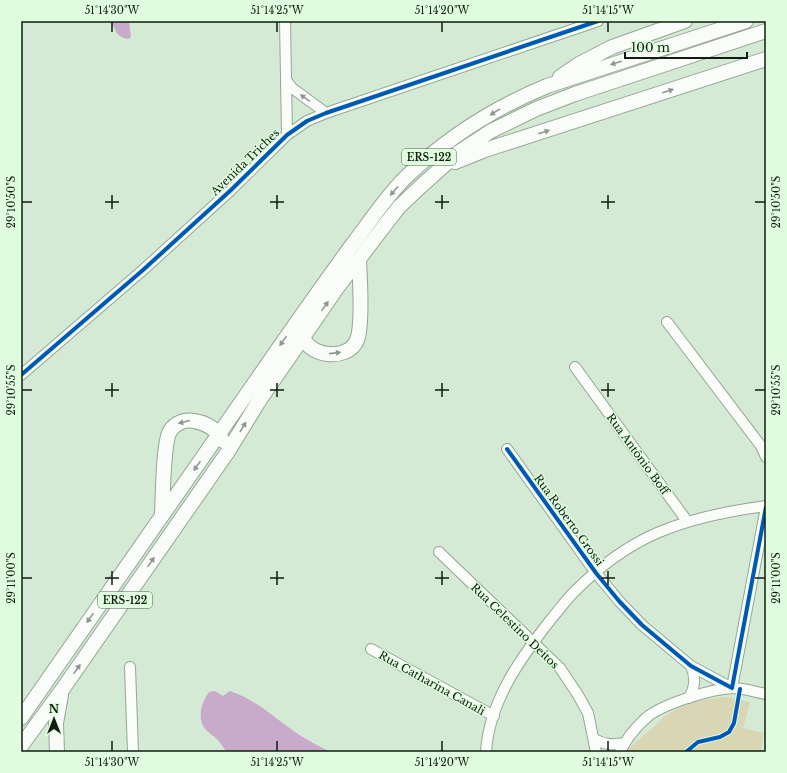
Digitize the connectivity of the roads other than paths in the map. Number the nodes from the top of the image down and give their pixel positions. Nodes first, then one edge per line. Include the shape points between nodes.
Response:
1 (285, 21) edge
2 (598, 21) edge
3 (685, 21) edge
4 (746, 21) edge
5 (669, 24) edge
6 (766, 31) edge
7 (766, 59) edge
8 (286, 80) junction
9 (547, 86) junction
10 (326, 113) junction
11 (286, 135) junction
12 (442, 168) junction
13 (359, 261) junction
14 (305, 309) junction
15 (667, 322) dead end
16 (302, 338) junction
17 (26, 366) edge
18 (575, 367) dead end
19 (21, 375) edge
20 (219, 434) junction
21 (507, 449) dead end
22 (227, 453) junction
23 (766, 457) edge
24 (766, 507) edge
25 (162, 513) junction
26 (687, 521) junction
27 (439, 552) dead end
28 (596, 573) junction
29 (533, 642) junction
30 (370, 648) dead end
31 (691, 666) junction
32 (130, 667) dead end
33 (732, 688) junction
34 (62, 690) junction
35 (766, 694) edge
36 (689, 698) junction
37 (494, 716) junction
38 (21, 718) edge
39 (594, 739) junction
40 (21, 746) edge
41 (622, 747) edge
42 (57, 752) edge
43 (133, 752) edge
44 (486, 752) edge
45 (596, 752) edge

1 - 8 street
2 - 10 street, Avenida Triches
3 - 5 highway
4 -> 9 highway, ERS-122
5 - 9 highway via 612,47 579,64
6 - 12 highway, ERS-122 via 536,109 488,133 459,152
12 -> 7 highway via 485,150
10 -> 8 street via 292,88
8 - 11 street
9 -> 14 highway, ERS-122 via 521,97 472,126 405,178
10 - 11 street, Avenida Triches
11 - 17 street, Avenida Triches via 231,190 143,270
12 - 13 highway, ERS-122 via 399,207
16 -> 13 highway, ERS-122
16 -> 13 highway via 309,348 323,354 339,354 350,349 356,342 360,330
14 - 16 highway
14 -> 20 highway, ERS-122
15 - 23 street via 761,446
22 -> 16 highway, ERS-122 via 258,401
17 - 19 street, Avenida Triches
18 - 26 street, Rua Antônio Boff
20 - 22 highway
20 -> 25 highway, ERS-122
20 -> 25 highway via 206,424 193,420 178,424 170,430 166,446
21 - 28 street, Rua Roberto Grossi
34 -> 22 highway, ERS-122
24 - 26 street via 728,511
24 - 33 street
25 -> 38 highway, ERS-122
26 - 28 street via 624,551
27 - 29 street, Rua Celestino Deitos
28 - 29 street via 573,593
28 - 31 street, Rua Roberto Grossi via 642,625
29 - 37 street via 514,671
29 - 39 street, Rua Celestino Deitos via 560,668 578,694 588,713
30 - 37 street, Rua Catharina Canali
31 - 33 street, Rua Roberto Grossi
31 - 36 street via 695,681
32 - 43 street
33 - 35 street
33 - 36 street
34 - 40 highway, ERS-122
34 - 42 highway via 56,723
36 - 41 street via 647,717
37 - 44 street
39 - 41 street
39 - 45 street, Rua Celestino Deitos

